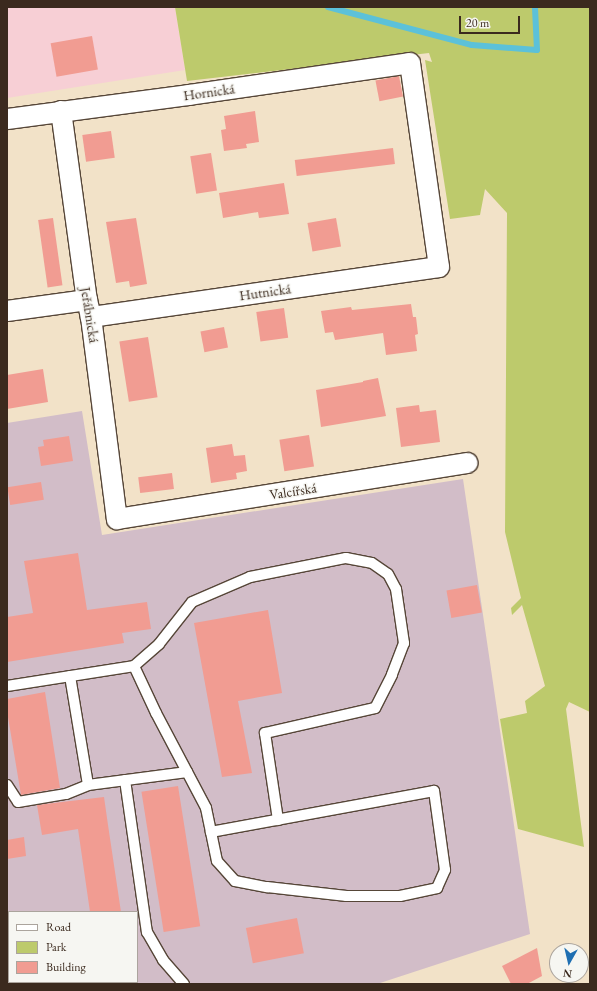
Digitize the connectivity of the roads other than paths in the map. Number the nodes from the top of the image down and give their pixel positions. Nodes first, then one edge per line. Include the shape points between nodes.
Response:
1 (61, 111) junction
2 (7, 119) edge
3 (439, 267) joint
4 (89, 308) junction
5 (7, 311) edge
6 (468, 463) dead end
7 (118, 519) joint
8 (134, 666) junction
9 (70, 676) junction
10 (7, 686) edge
11 (187, 772) junction
12 (125, 780) junction
13 (7, 784) edge
14 (88, 785) junction
15 (278, 820) junction
16 (211, 832) junction
17 (184, 984) edge

1 - 2 street, Hornická
1 - 3 street, Hornická via 410,63
1 - 4 street, Jeřábnická
3 - 4 street, Hutnická
4 - 5 street, Hutnická
4 - 7 street, Jeřábnická
6 - 7 street, Valcířská
8 - 9 lane
8 - 11 lane
8 - 15 lane via 159,644 192,602 250,577 346,558 372,564 388,574 396,589 404,643 392,675 375,708 266,733
9 - 10 lane
9 - 14 lane
11 - 12 lane
11 - 16 lane via 206,808
12 - 14 lane
12 - 17 lane via 147,932 163,960
13 - 14 lane via 18,802 66,794
15 - 16 lane
15 - 16 lane via 434,791 445,870 437,888 400,896 346,896 267,887 235,881 217,861

